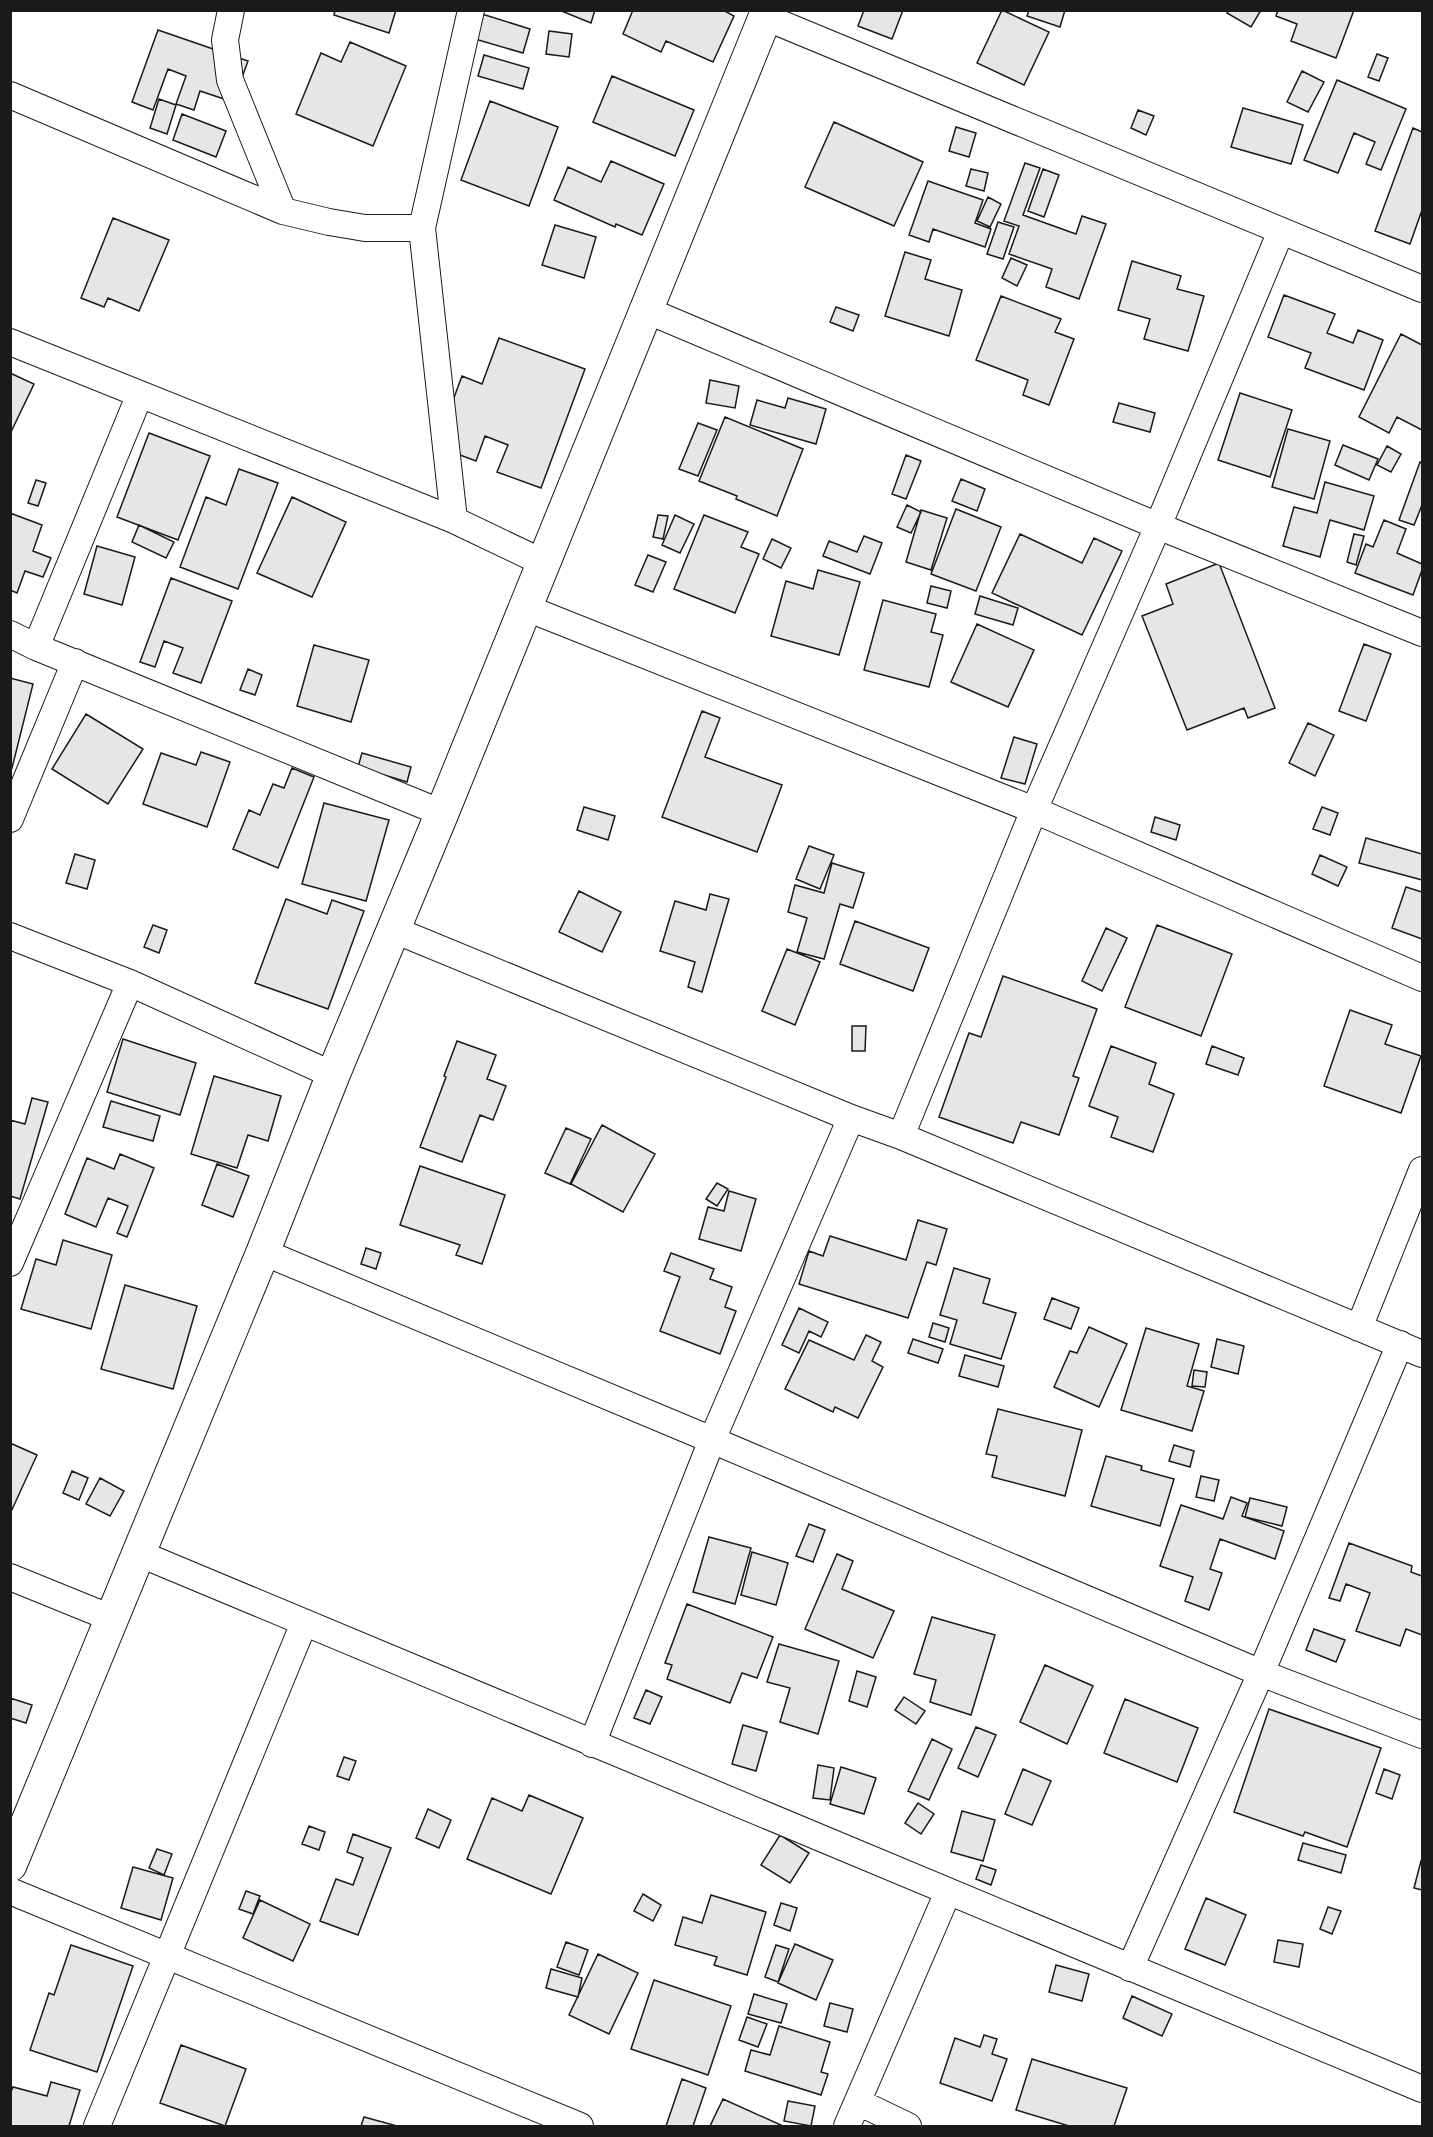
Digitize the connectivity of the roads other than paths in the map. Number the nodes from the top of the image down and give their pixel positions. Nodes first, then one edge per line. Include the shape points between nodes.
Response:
1 (231, 10) edge
2 (471, 10) edge
3 (767, 14) edge
4 (10, 95) edge
5 (283, 211) junction
6 (422, 228) junction
7 (1281, 231) junction
8 (1422, 289) edge
9 (646, 310) junction
10 (10, 342) edge
11 (140, 394) junction
12 (454, 520) junction
13 (1158, 526) junction
14 (544, 563) junction
15 (524, 607) junction
16 (1422, 633) edge
17 (10, 634) edge
18 (36, 647) junction
19 (75, 662) junction
20 (1034, 810) junction
21 (442, 813) junction
22 (10, 819) edge
23 (392, 930) junction
24 (10, 936) edge
25 (1422, 978) edge
26 (130, 984) junction
27 (333, 1075) junction
28 (851, 1118) junction
29 (901, 1136) junction
30 (1422, 1170) edge
31 (263, 1252) junction
32 (10, 1263) edge
33 (1359, 1328) junction
34 (1411, 1349) edge
35 (712, 1440) junction
36 (138, 1553) junction
37 (10, 1577) edge
38 (111, 1618) junction
39 (304, 1623) junction
40 (1261, 1673) junction
41 (1422, 1735) edge
42 (592, 1743) junction
43 (10, 1864) edge
44 (10, 1891) edge
45 (948, 1892) junction
46 (167, 1956) junction
47 (1130, 1968) junction
48 (1422, 2089) edge
49 (858, 2102) junction
50 (97, 2127) edge
51 (580, 2127) edge
52 (847, 2127) edge
53 (908, 2127) edge

1 - 5 street via 225,40 231,80
2 - 6 street
3 - 7 street
3 - 9 street
4 - 5 street
5 - 6 street via 365,228
6 - 12 street
7 - 8 street
7 - 13 street
9 - 13 street
9 - 14 street
10 - 11 street
11 - 12 street
11 - 18 street
12 - 14 street
13 - 16 street
13 - 20 street
14 - 15 street
15 - 20 street
15 - 21 street
17 - 18 street
18 - 19 street
19 - 21 street
19 - 22 street
20 - 25 street
20 - 29 street
21 - 23 street
23 - 27 street
23 - 28 street
24 - 26 street
26 - 27 street
26 - 32 street
27 - 31 street
28 - 29 street
28 - 35 street
29 - 33 street
30 - 33 street
31 - 35 street
31 - 36 street
33 - 34 street
34 - 40 street
35 - 40 street
35 - 42 street
36 - 38 street
36 - 39 street
37 - 38 street
38 - 43 street
39 - 42 street
39 - 46 street
40 - 41 street
40 - 47 street
42 - 45 street
44 - 46 street
45 - 47 street
45 - 49 street
46 - 50 street
46 - 51 street
47 - 48 street
49 - 52 street
49 - 53 street

